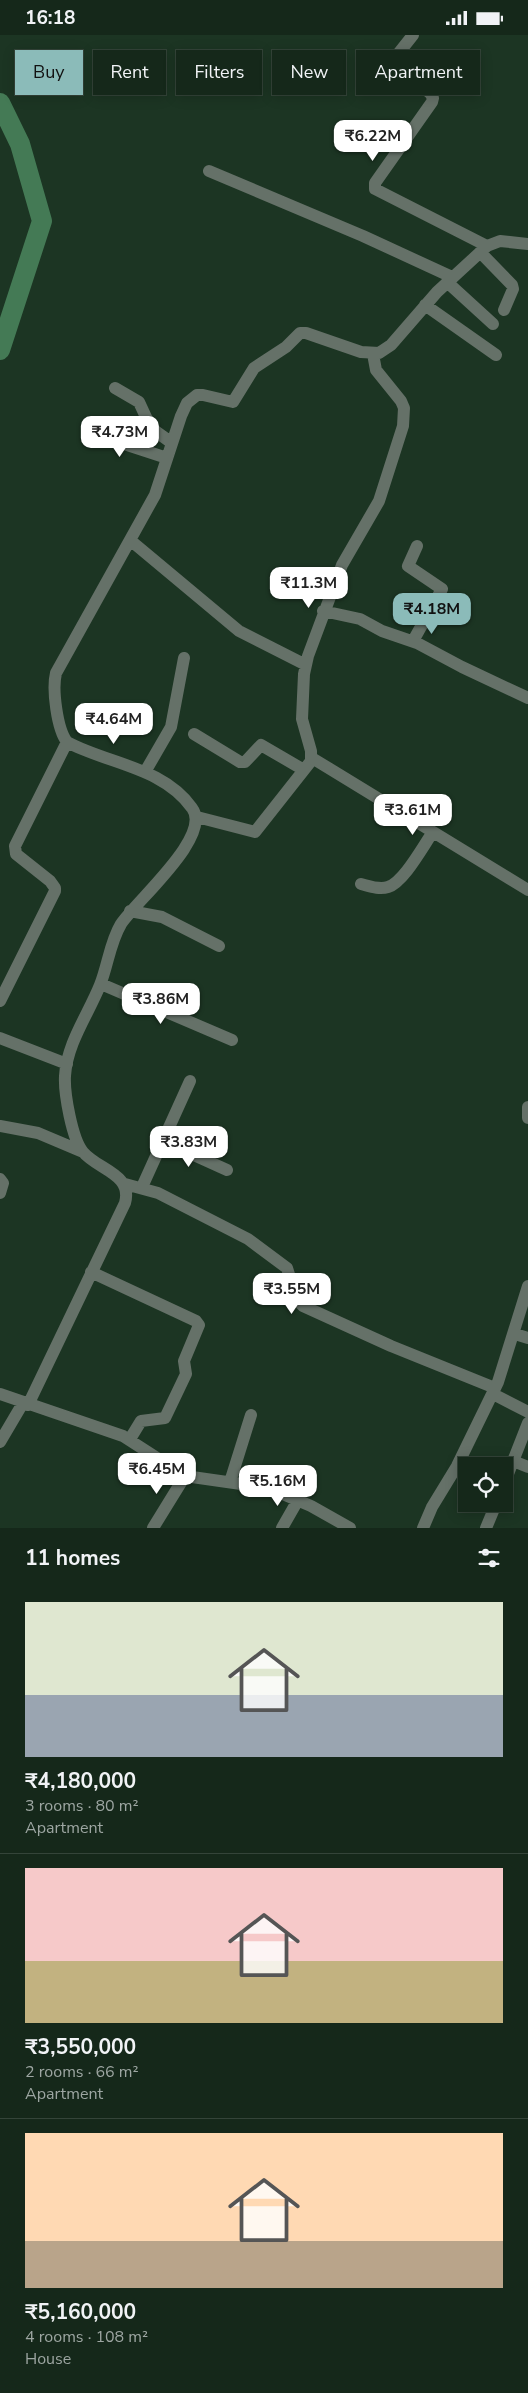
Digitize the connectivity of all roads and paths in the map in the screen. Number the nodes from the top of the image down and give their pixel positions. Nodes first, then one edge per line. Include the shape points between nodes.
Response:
1 (413, 35) edge
2 (209, 171) dead end
3 (528, 244) edge
4 (483, 249) junction
5 (450, 280) junction
6 (425, 305) junction
7 (504, 310) dead end
8 (493, 324) dead end
9 (373, 354) junction
10 (496, 355) dead end
11 (115, 388) dead end
12 (95, 422) dead end
13 (172, 443) junction
14 (167, 458) junction
15 (130, 540) junction
16 (417, 546) dead end
17 (323, 611) junction
18 (413, 641) junction
19 (184, 658) dead end
20 (306, 665) junction
21 (528, 698) edge
22 (194, 734) dead end
23 (67, 742) junction
24 (312, 758) junction
25 (304, 770) junction
26 (145, 772) junction
27 (197, 817) junction
28 (433, 832) junction
29 (360, 883) dead end
30 (528, 890) edge
31 (130, 911) junction
32 (219, 947) dead end
33 (100, 984) junction
34 (0, 1001) edge
35 (0, 1038) edge
36 (232, 1040) dead end
37 (67, 1064) junction
38 (190, 1081) dead end
39 (528, 1107) edge
40 (528, 1118) edge
41 (0, 1126) edge
42 (163, 1141) junction
43 (83, 1152) junction
44 (227, 1170) dead end
45 (0, 1179) edge
46 (125, 1184) junction
47 (142, 1187) junction
48 (0, 1193) edge
49 (91, 1272) junction
50 (528, 1285) edge
51 (515, 1334) junction
52 (528, 1338) edge
53 (494, 1391) junction
54 (0, 1394) edge
55 (25, 1404) junction
56 (528, 1412) edge
57 (251, 1415) dead end
58 (528, 1423) edge
59 (130, 1439) junction
60 (0, 1442) edge
61 (513, 1461) joint
62 (528, 1467) edge
63 (184, 1476) junction
64 (230, 1482) junction
65 (298, 1500) junction
66 (493, 1512) edge
67 (153, 1528) edge
68 (282, 1528) edge
69 (350, 1528) edge
70 (423, 1528) edge
71 (486, 1528) edge

1 - 4 street via 393,63 433,98 375,183 375,189
2 - 5 street via 363,236
3 - 4 street via 500,241
4 - 5 street
4 - 7 street via 513,287
5 - 6 street
5 - 8 street
6 - 9 street via 391,345
6 - 10 street
9 - 13 street via 300,333 254,369 233,402 209,395 197,395 192,399 184,409
9 - 17 street via 376,369 401,401 403,426 377,505 348,551
11 - 13 street via 139,402 151,428
12 - 14 street via 115,441
13 - 14 street
14 - 15 street via 155,495
15 - 20 street via 239,631
15 - 23 street via 56,673 54,690
16 - 18 street via 408,567 442,589
17 - 18 street via 360,619 382,631
17 - 20 street
18 - 21 street
19 - 26 street via 171,727
20 - 24 street via 302,719
22 - 25 street via 240,762 245,762 258,746 263,745
23 - 26 street
23 - 34 street via 15,846 16,854 54,884 55,891
24 - 25 street
24 - 28 street
25 - 27 street via 255,832
26 - 27 street via 181,796
27 - 31 street via 195,831 187,846
28 - 29 street via 398,881 379,888
28 - 30 street
31 - 32 street via 162,917
31 - 33 street via 117,932
33 - 36 street
33 - 37 street
35 - 37 street
37 - 43 street via 67,1101
38 - 42 street
39 - 40 street
41 - 43 street via 38,1133
42 - 44 street
42 - 47 street
43 - 46 street
45 - 48 street via 3,1183
46 - 47 street
46 - 49 street via 125,1203
47 - 53 street via 240,1235 282,1263 289,1272 297,1300 303,1306
49 - 55 street
49 - 59 street via 199,1325 184,1361 186,1374 165,1417 141,1421
50 - 51 street
51 - 52 street
51 - 53 street
53 - 56 street
53 - 70 street
54 - 55 street
55 - 59 street
55 - 60 street
57 - 64 street
58 - 61 street
59 - 63 street
61 - 62 street
63 - 64 street
63 - 67 street
64 - 65 street via 255,1486
65 - 68 street
65 - 69 street
66 - 71 street

